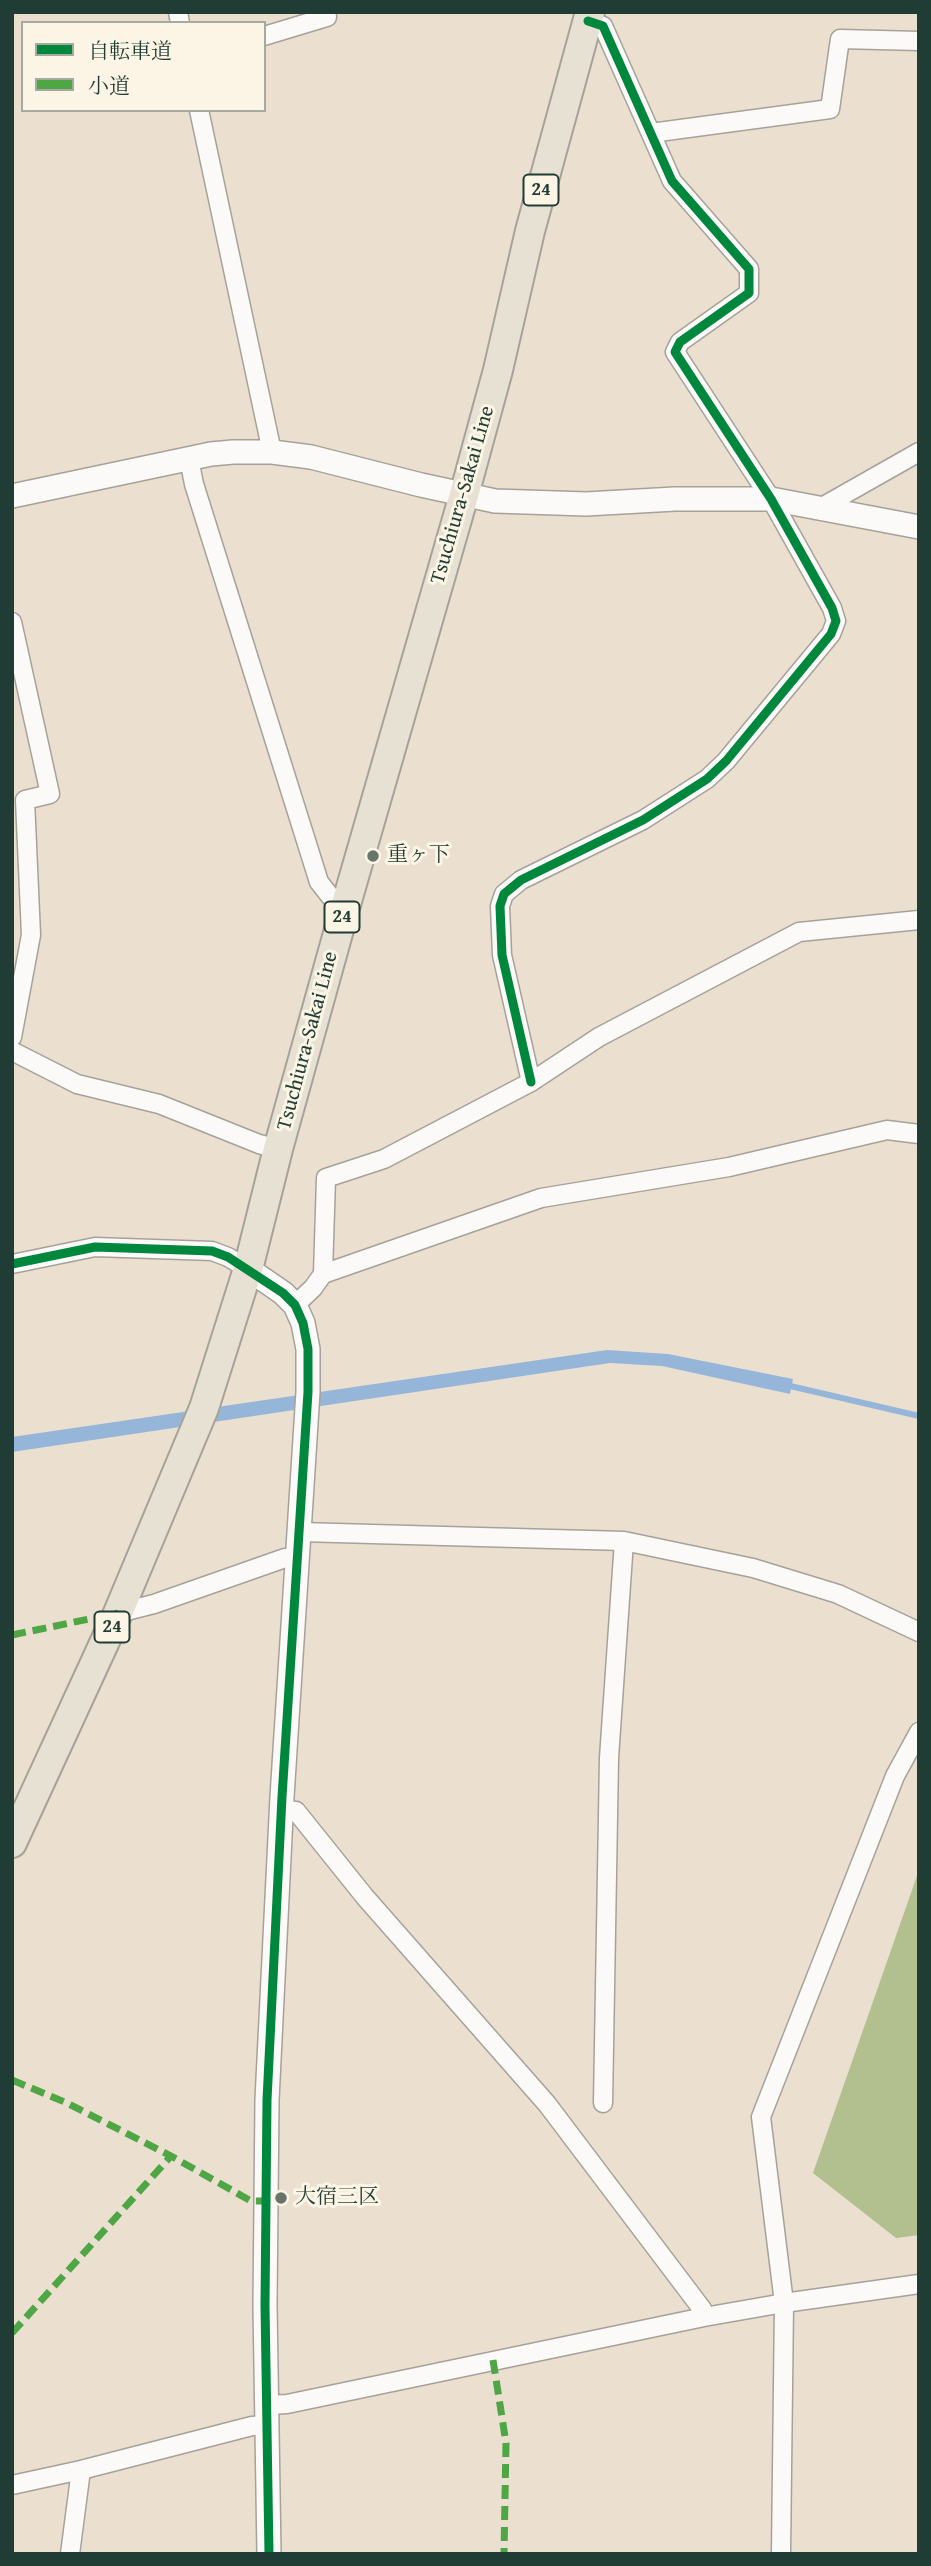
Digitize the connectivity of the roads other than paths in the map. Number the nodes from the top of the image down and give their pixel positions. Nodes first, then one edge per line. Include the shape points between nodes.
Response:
1 (326, 12) edge
2 (589, 17) edge
3 (266, 35) edge
4 (919, 41) edge
5 (199, 112) edge
6 (651, 133) junction
7 (272, 452) junction
8 (919, 452) edge
9 (189, 458) junction
10 (464, 495) junction
11 (12, 496) edge
12 (771, 499) junction
13 (822, 507) junction
14 (919, 527) edge
15 (12, 622) edge
16 (345, 908) junction
17 (919, 920) edge
18 (12, 1037) edge
19 (12, 1051) edge
20 (531, 1082) junction
21 (919, 1134) edge
22 (278, 1149) junction
23 (12, 1264) edge
24 (248, 1269) junction
25 (323, 1274) junction
26 (295, 1305) junction
27 (300, 1532) junction
28 (624, 1541) junction
29 (298, 1558) junction
30 (118, 1613) junction
31 (919, 1632) edge
32 (919, 1732) edge
33 (282, 1810) junction
34 (12, 1843) edge
35 (603, 2103) dead end
36 (919, 2284) edge
37 (784, 2303) junction
38 (704, 2317) junction
39 (268, 2415) junction
40 (80, 2470) junction
41 (12, 2485) edge
42 (70, 2554) edge
43 (269, 2554) edge
44 (781, 2554) edge

1 - 3 street via 327,17
2 - 6 street via 603,26
2 - 10 main road, Tsuchiura-Sakai Line / 24
4 - 6 street via 841,39 830,109
5 - 7 street
6 - 12 street via 672,181 749,269 749,293 680,342 675,352
7 - 9 street
7 - 10 street via 311,457
8 - 13 street
9 - 11 street
9 - 16 street via 319,882
10 - 12 street via 545,504
10 - 16 main road, Tsuchiura-Sakai Line / 24
12 - 13 street
12 - 20 street via 832,608 831,634 707,779 643,820 521,880 504,894 500,906 502,955
13 - 14 street
15 - 18 street via 50,794 25,800 31,935
16 - 22 main road, Tsuchiura-Sakai Line / 24
17 - 20 street via 799,932 599,1037
19 - 22 street via 77,1084 159,1104
20 - 25 street via 384,1159 326,1178
21 - 25 street via 887,1130 729,1167 541,1198
22 - 24 main road, Tsuchiura-Sakai Line / 24
23 - 24 street via 95,1247 212,1251
24 - 26 street
24 - 30 main road, Tsuchiura-Sakai Line / 24 via 200,1420
25 - 26 street
26 - 27 street via 308,1349
27 - 28 street
27 - 29 street
28 - 31 street via 752,1568 825,1590
28 - 35 street via 609,1758
29 - 30 street via 285,1558
29 - 33 street
30 - 34 main road, Tsuchiura-Sakai Line / 24
32 - 37 street via 895,1776 761,2117
33 - 38 street via 296,1811 365,1897 547,2104
33 - 39 street via 267,2112
36 - 37 street
37 - 38 street
37 - 44 street
38 - 39 street via 287,2404
39 - 40 street via 252,2426
39 - 43 street
40 - 41 street
40 - 42 street

